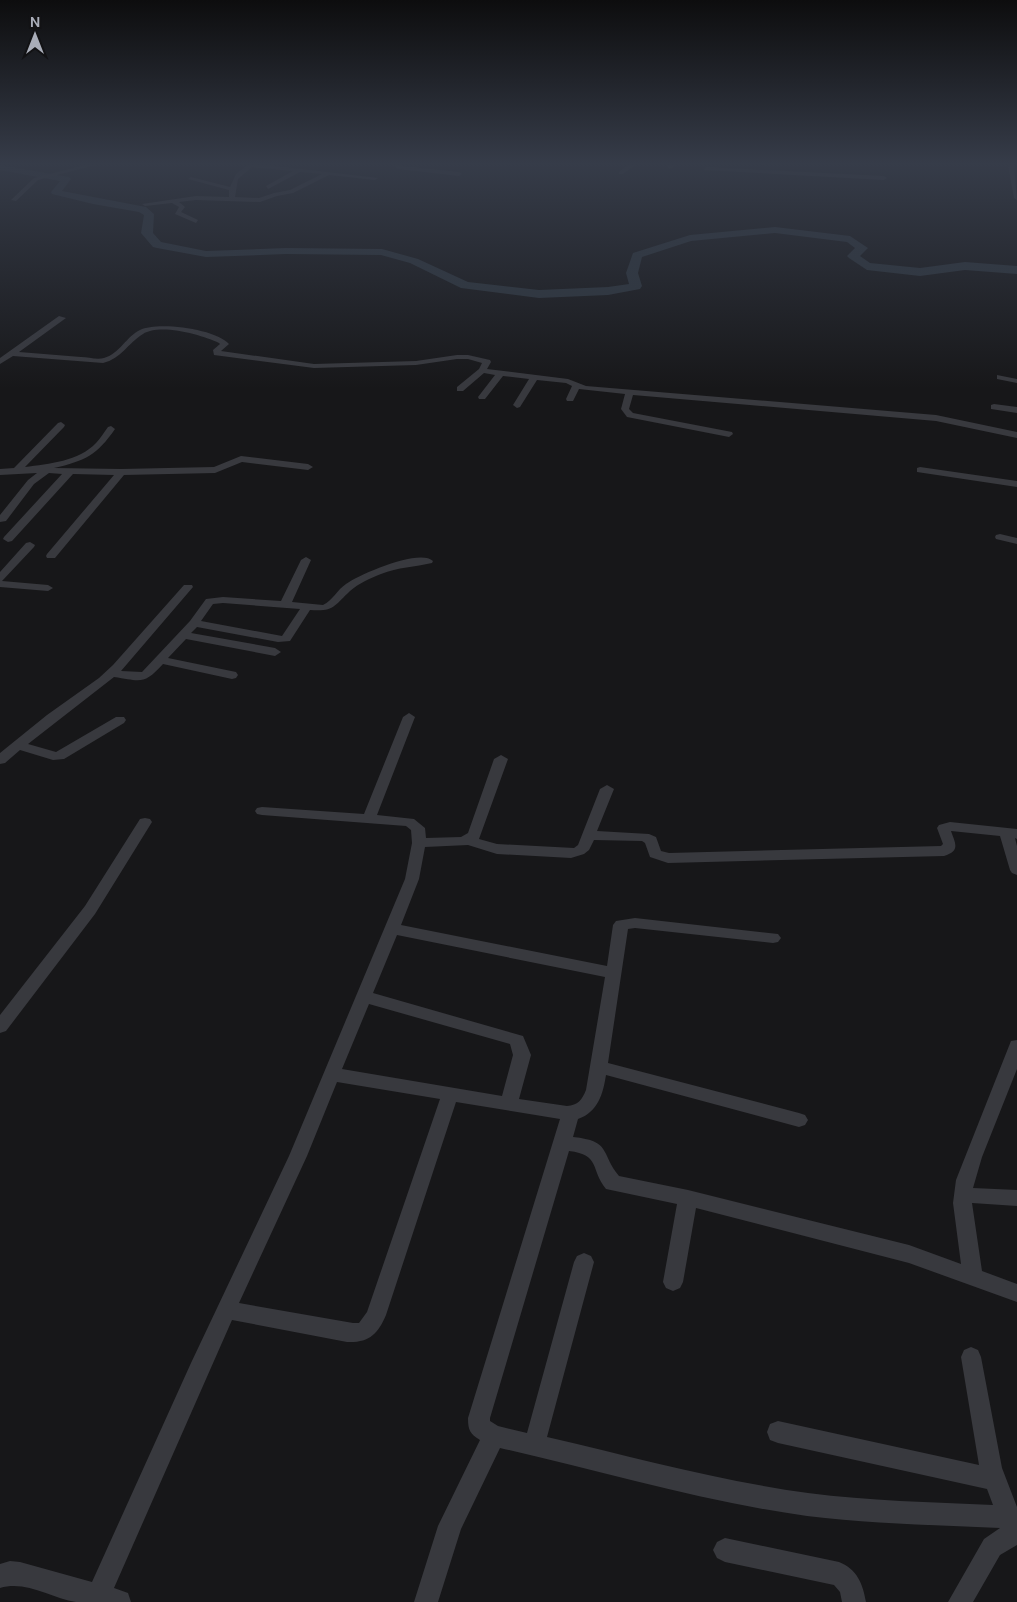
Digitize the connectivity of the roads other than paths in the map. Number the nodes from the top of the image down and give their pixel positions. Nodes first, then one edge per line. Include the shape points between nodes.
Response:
1 (62, 318) dead end
2 (12, 354) junction
3 (0, 362) edge
4 (483, 370) junction
5 (501, 373) junction
6 (534, 377) junction
7 (1000, 377) dead end
8 (1017, 381) edge
9 (577, 385) junction
10 (460, 389) dead end
11 (630, 391) junction
12 (482, 397) dead end
13 (570, 399) dead end
14 (517, 406) dead end
15 (994, 408) dead end
16 (1017, 410) edge
17 (61, 424) dead end
18 (111, 430) dead end
19 (729, 434) dead end
20 (1017, 435) edge
21 (308, 468) dead end
22 (20, 470) junction
23 (47, 470) junction
24 (920, 470) dead end
25 (70, 471) junction
26 (0, 472) edge
27 (121, 472) junction
28 (1017, 484) edge
29 (2, 520) dead end
30 (1000, 537) dead end
31 (8, 539) dead end
32 (1017, 541) edge
33 (30, 545) dead end
34 (51, 556) dead end
35 (306, 560) dead end
36 (428, 561) dead end
37 (0, 578) edge
38 (0, 584) edge
39 (188, 587) dead end
40 (48, 588) dead end
41 (286, 605) junction
42 (307, 607) junction
43 (194, 623) junction
44 (183, 635) junction
45 (275, 652) dead end
46 (160, 660) junction
47 (112, 673) junction
48 (232, 675) dead end
49 (408, 717) dead end
50 (120, 720) dead end
51 (18, 745) junction
52 (501, 759) dead end
53 (0, 760) edge
54 (607, 789) dead end
55 (262, 811) dead end
56 (370, 818) junction
57 (145, 822) dead end
58 (1012, 833) edge
59 (588, 835) junction
60 (469, 840) junction
61 (419, 843) junction
62 (1017, 870) edge
63 (392, 929) junction
64 (773, 938) dead end
65 (614, 972) junction
66 (364, 997) junction
67 (0, 1027) edge
68 (1017, 1046) edge
69 (599, 1067) junction
70 (1013, 1068) edge
71 (332, 1074) junction
72 (450, 1094) junction
73 (509, 1104) junction
74 (571, 1113) junction
75 (800, 1120) dead end
76 (562, 1143) junction
77 (963, 1195) junction
78 (688, 1198) junction
79 (1017, 1198) edge
80 (584, 1262) dead end
81 (973, 1277) junction
82 (672, 1282) dead end
83 (1017, 1293) edge
84 (226, 1310) junction
85 (971, 1357) dead end
86 (778, 1432) dead end
87 (494, 1436) junction
88 (534, 1446) junction
89 (994, 1480) junction
90 (1014, 1527) edge
91 (725, 1550) dead end
92 (0, 1576) edge
93 (108, 1600) edge
94 (426, 1602) edge
95 (854, 1602) edge
96 (960, 1602) edge

1 - 2 street
2 - 3 street
2 - 4 street via 103,361 111,358 140,332 156,329 190,331 219,339 225,344 216,351 220,354 293,364 347,366 463,357 485,361 487,364
4 - 5 street
4 - 10 street
5 - 6 street
5 - 12 street
6 - 9 street
6 - 14 street
7 - 8 street
9 - 11 street
9 - 13 street
11 - 19 street via 625,409 630,415
11 - 20 street via 936,418
15 - 16 street
17 - 22 street
18 - 22 street via 99,446 72,460
21 - 27 street via 241,459 220,469
22 - 23 street
22 - 26 street
23 - 25 street
23 - 29 street via 31,482
24 - 28 street
25 - 27 street
25 - 31 street
27 - 34 street
30 - 32 street
33 - 37 street
35 - 41 street
36 - 42 street via 400,564 360,581 329,607
38 - 40 street
39 - 47 street
41 - 42 street
41 - 43 street via 215,600 207,603
42 - 43 street via 286,639
43 - 44 street
44 - 45 street
44 - 46 street
46 - 47 street via 143,677
46 - 48 street
47 - 51 street
49 - 56 street
50 - 51 street via 59,756
51 - 53 street
52 - 60 street via 477,831
54 - 59 street
55 - 56 street
56 - 61 street via 414,825 418,828
57 - 67 street via 90,910
58 - 59 street via 950,826 944,828 950,844 944,851 668,858 655,854 651,840 644,837
58 - 62 street
59 - 60 street via 584,847 571,853 487,848
60 - 61 street
61 - 63 street via 412,879
63 - 65 street
63 - 66 street
64 - 65 street via 625,923 619,930
65 - 69 street
66 - 71 street
66 - 73 street via 517,1040 522,1054
68 - 70 street
69 - 74 street via 591,1102 582,1111
69 - 75 street
70 - 77 street via 973,1156
71 - 72 street
71 - 84 street via 298,1156
72 - 73 street
72 - 84 street via 370,1328 360,1333 347,1332
73 - 74 street
74 - 76 street
76 - 78 street via 595,1149 613,1183
76 - 87 street via 479,1418 479,1427
77 - 79 street
77 - 81 street
78 - 81 street via 910,1254
78 - 82 street
80 - 88 street
81 - 83 street
84 - 93 street
85 - 89 street
86 - 89 street
87 - 88 street
87 - 94 street via 450,1526
88 - 90 street via 728,1490 806,1504
89 - 90 street
90 - 96 street via 992,1546
91 - 95 street via 838,1574 848,1580
92 - 93 street via 20,1574

